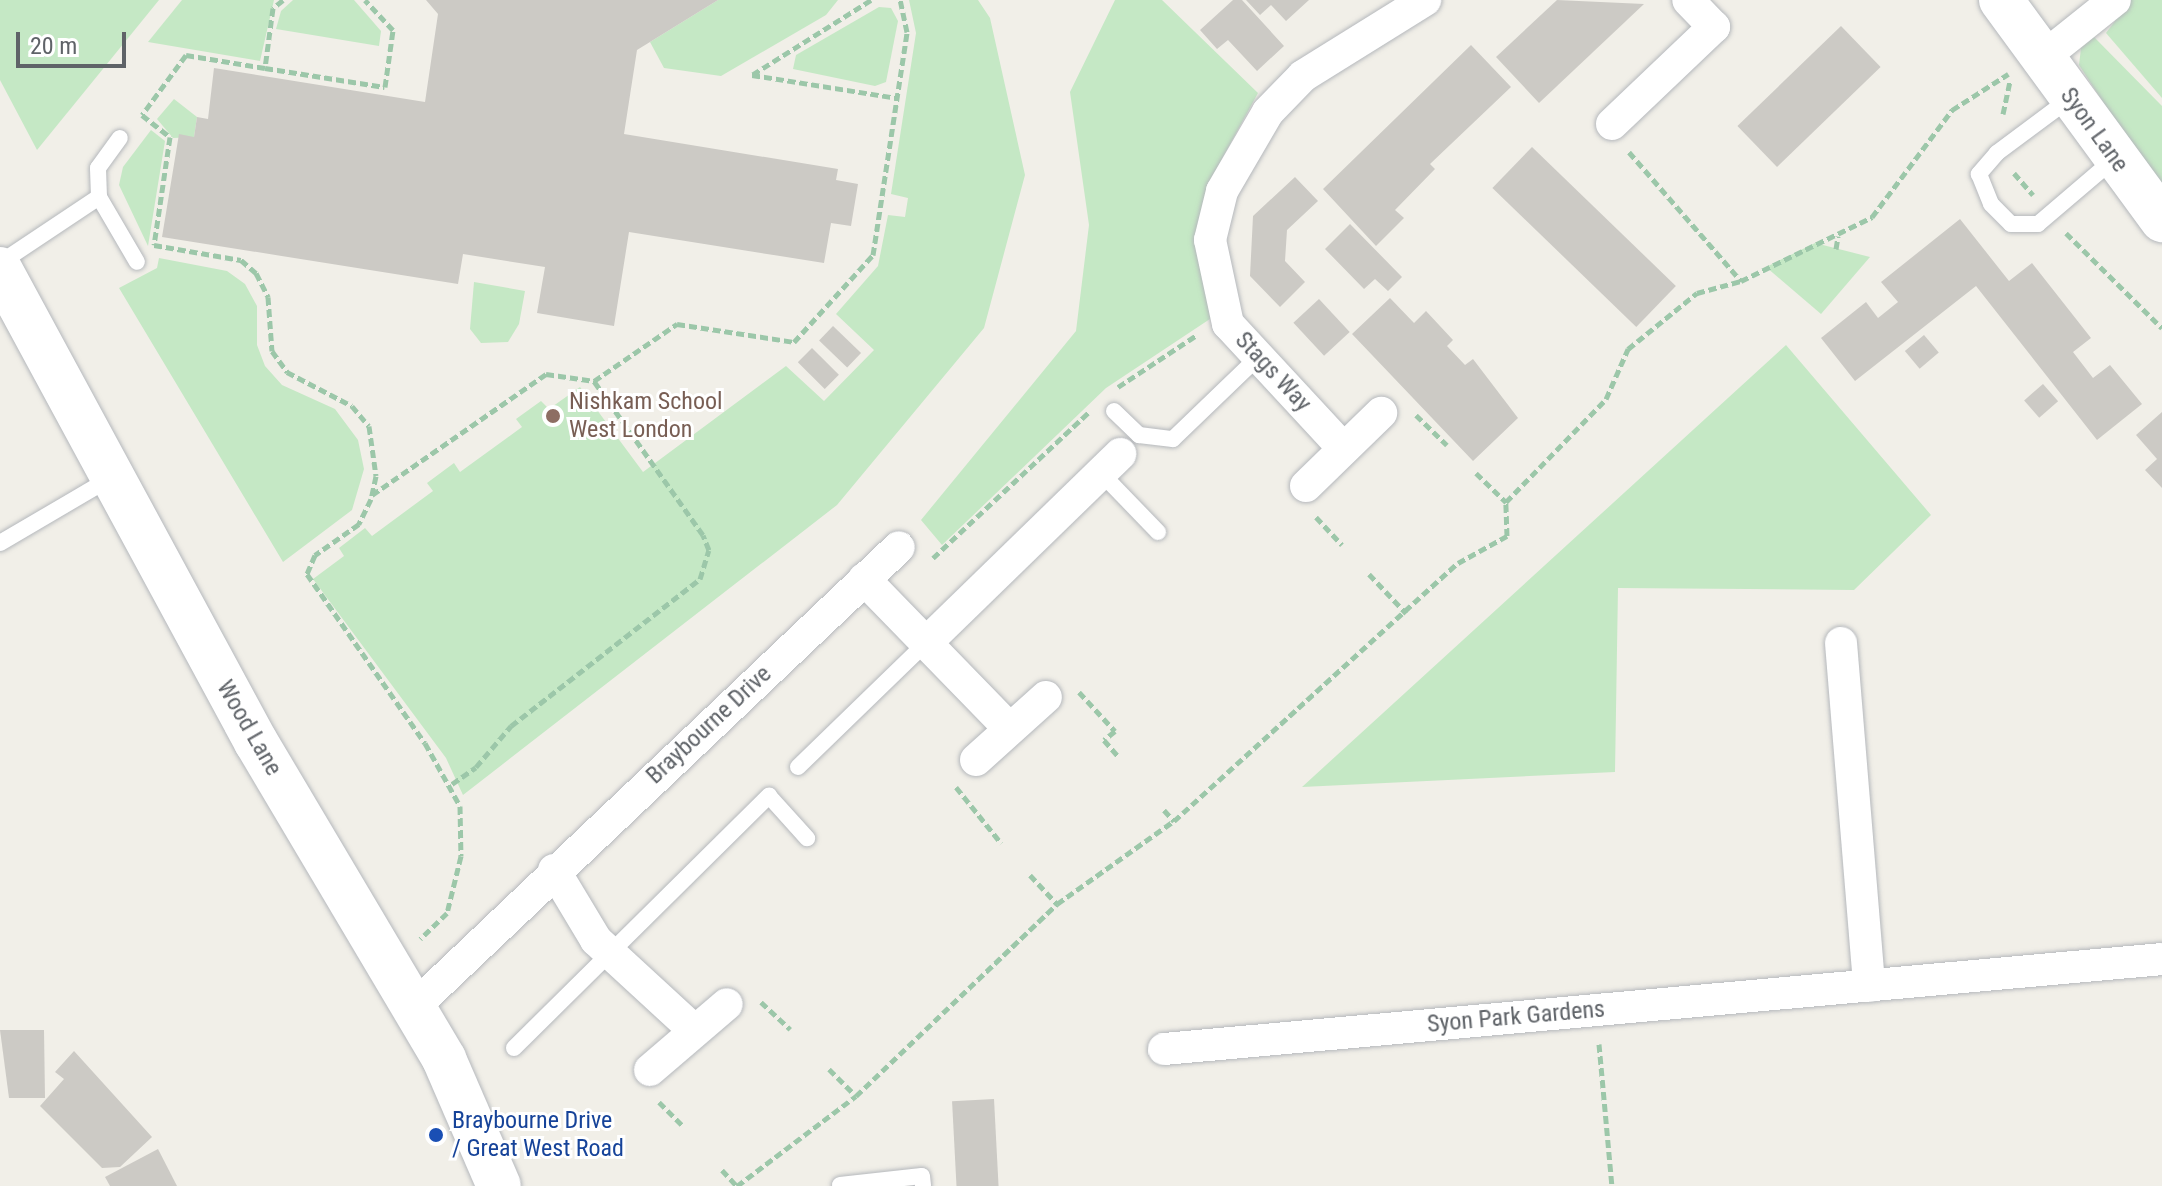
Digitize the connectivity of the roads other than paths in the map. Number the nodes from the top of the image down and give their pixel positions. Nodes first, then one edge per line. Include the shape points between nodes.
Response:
1 (1425, 0) edge
2 (1688, 0) edge
3 (2001, 0) edge
4 (2115, 0) edge
5 (2028, 64) junction
6 (2068, 100) junction
7 (1612, 124) road end
8 (120, 138) dead end
9 (2114, 159) junction
10 (99, 197) junction
11 (2162, 220) edge
12 (137, 262) dead end
13 (0, 266) edge
14 (1256, 359) junction
15 (1114, 411) dead end
16 (1381, 413) dead end
17 (1343, 448) junction
18 (1110, 463) joint
19 (112, 477) junction
20 (1306, 486) dead end
21 (1158, 532) dead end
22 (0, 543) edge
23 (899, 547) dead end
24 (864, 579) junction
25 (929, 640) junction
26 (1841, 643) dead end
27 (1046, 697) road end
28 (1009, 728) junction
29 (976, 760) road end
30 (798, 767) dead end
31 (807, 838) dead end
32 (554, 870) junction
33 (607, 951) junction
34 (2162, 959) edge
35 (1869, 986) junction
36 (727, 1004) dead end
37 (414, 1007) junction
38 (695, 1031) junction
39 (514, 1048) dead end
40 (1164, 1049) dead end
41 (650, 1070) dead end
42 (840, 1185) edge
43 (499, 1186) edge
44 (923, 1186) edge

1 - 14 street, Stags Way via 1303,76 1242,149 1222,191 1210,240 1228,324
2 - 7 street via 1714,27
3 - 5 street, Syon Lane
4 - 5 street
5 - 6 street, Syon Lane
6 - 9 street, Syon Lane
6 - 9 lane via 1997,153 1979,174 1991,204 2011,224 2038,224
8 - 10 lane via 98,168
9 - 11 street, Syon Lane
10 - 12 lane
10 - 13 lane
13 - 19 street, Wood Lane
14 - 15 lane via 1173,439 1139,435
14 - 17 street, Stags Way
16 - 17 street
17 - 20 street
18 - 21 lane
18 - 25 street
19 - 22 lane
19 - 37 street, Wood Lane via 256,742
23 - 24 street, Braybourne Drive
24 - 25 street
24 - 32 street, Braybourne Drive
25 - 28 street
25 - 30 lane
26 - 35 street
27 - 28 street
28 - 29 street
31 - 33 lane via 769,796
32 - 33 street
32 - 37 street, Braybourne Drive
33 - 38 street
33 - 39 lane
34 - 35 street, Syon Park Gardens
35 - 40 street, Syon Park Gardens
36 - 38 street
37 - 43 street, Wood Lane via 444,1059
38 - 41 street
42 - 44 lane via 922,1176

